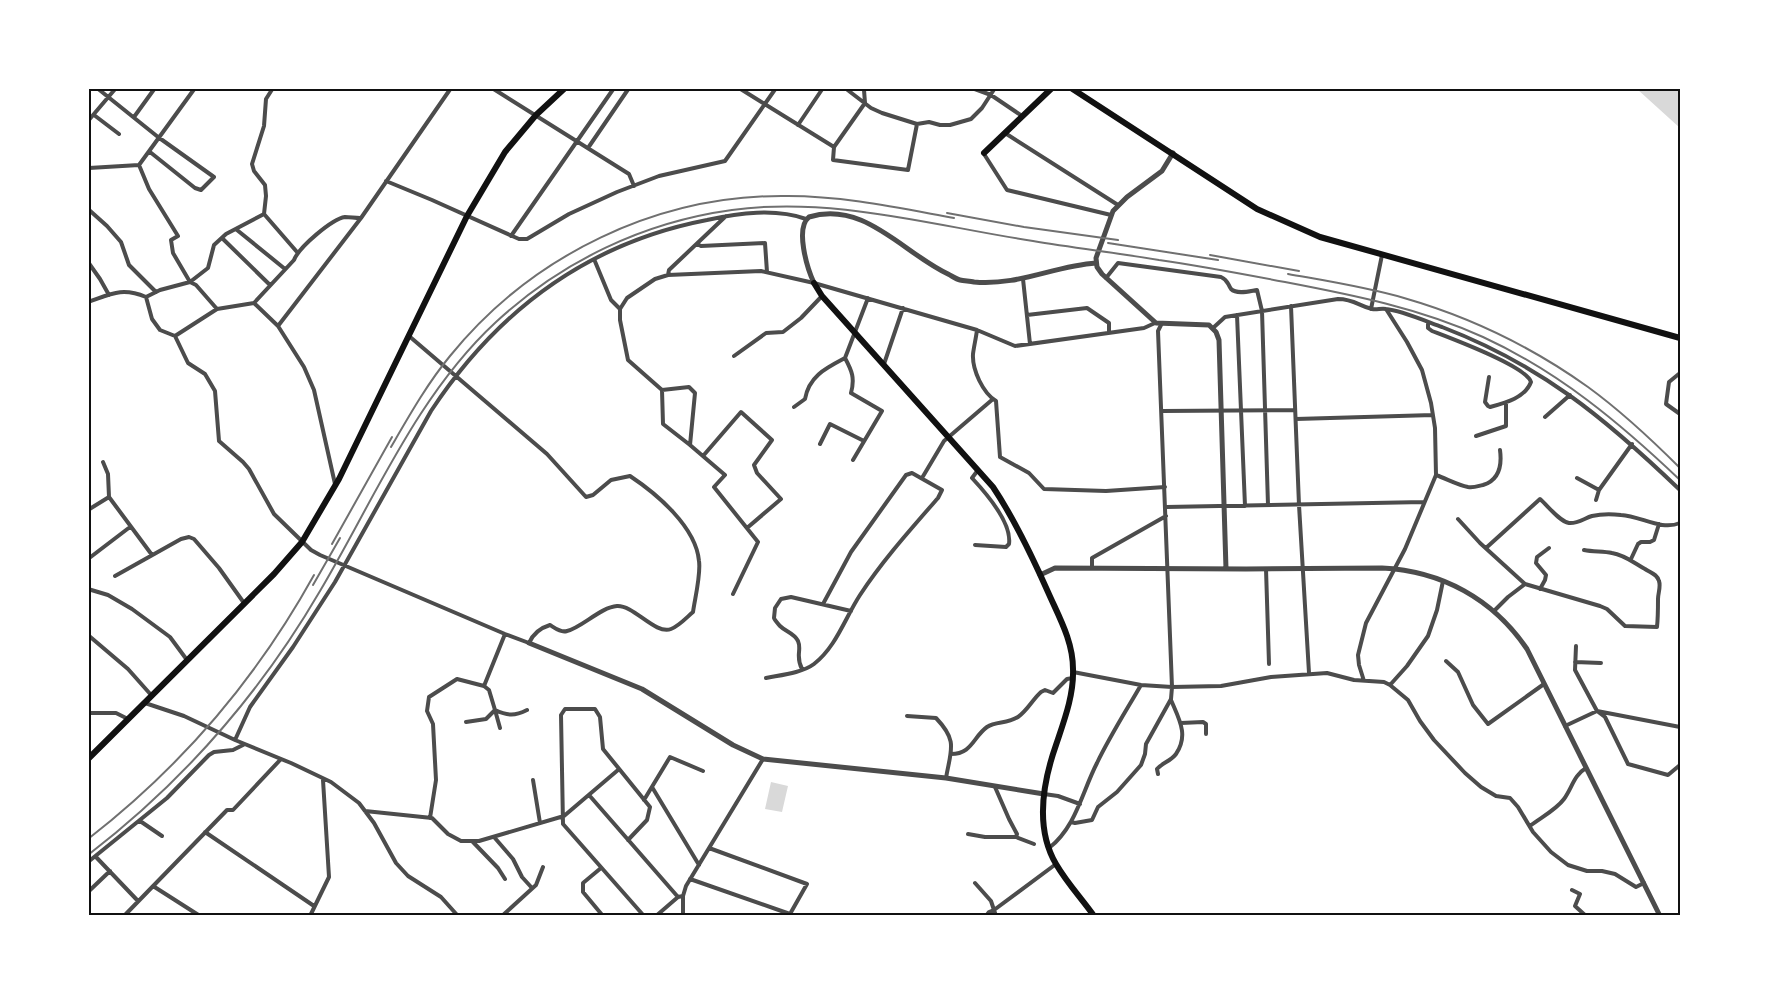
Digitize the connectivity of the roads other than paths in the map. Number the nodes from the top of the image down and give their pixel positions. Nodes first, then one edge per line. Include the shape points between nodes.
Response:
1 (97, 88) edge
2 (116, 88) edge
3 (155, 88) edge
4 (195, 88) edge
5 (273, 88) edge
6 (451, 88) edge
7 (492, 88) edge
8 (565, 88) edge
9 (614, 88) edge
10 (629, 88) edge
11 (739, 88) edge
12 (776, 88) edge
13 (822, 88) edge
14 (845, 88) edge
15 (866, 88) edge
16 (972, 88) edge
17 (995, 88) edge
18 (1052, 88) edge
19 (1071, 88) edge
20 (991, 95) junction
21 (108, 97) junction
22 (865, 103) junction
23 (764, 104) junction
24 (94, 115) junction
25 (536, 115) junction
26 (1023, 116) junction
27 (134, 117) junction
28 (88, 121) edge
29 (917, 124) junction
30 (798, 125) junction
31 (1005, 133) junction
32 (119, 135) dead end
33 (158, 137) junction
34 (577, 141) junction
35 (834, 147) junction
36 (588, 148) junction
37 (150, 152) junction
38 (984, 153) joint
39 (1173, 153) junction
40 (139, 165) junction
41 (89, 168) edge
42 (386, 181) junction
43 (634, 186) junction
44 (1118, 206) junction
45 (88, 209) edge
46 (264, 214) junction
47 (1111, 215) junction
48 (467, 216) junction
49 (726, 216) junction
50 (361, 218) junction
51 (806, 219) junction
52 (236, 230) junction
53 (511, 236) junction
54 (222, 238) junction
55 (697, 244) junction
56 (297, 252) junction
57 (1382, 255) junction
58 (594, 259) junction
59 (88, 262) edge
60 (1096, 263) junction
61 (285, 269) junction
62 (766, 272) junction
63 (668, 275) junction
64 (1106, 278) junction
65 (1023, 279) junction
66 (190, 282) junction
67 (814, 283) junction
68 (270, 285) junction
69 (156, 292) junction
70 (109, 295) junction
71 (822, 296) junction
72 (146, 297) junction
73 (868, 298) junction
74 (88, 302) edge
75 (254, 303) junction
76 (1291, 306) junction
77 (903, 308) junction
78 (217, 309) junction
79 (620, 309) junction
80 (1371, 309) junction
81 (1386, 309) junction
82 (1262, 311) junction
83 (1027, 315) junction
84 (1238, 315) junction
85 (1428, 322) junction
86 (1159, 323) junction
87 (278, 326) junction
88 (1213, 328) junction
89 (977, 330) junction
90 (855, 332) junction
91 (1109, 333) junction
92 (408, 335) junction
93 (175, 336) junction
94 (1680, 338) edge
95 (1030, 344) junction
96 (734, 356) dead end
97 (845, 358) junction
98 (884, 364) junction
99 (1680, 373) edge
100 (455, 377) junction
101 (1490, 377) dead end
102 (662, 390) junction
103 (1570, 395) junction
104 (993, 399) junction
105 (1506, 403) junction
106 (794, 407) dead end
107 (1295, 410) junction
108 (1162, 411) junction
109 (1221, 411) junction
110 (1241, 411) junction
111 (1265, 411) junction
112 (1680, 414) edge
113 (1433, 415) junction
114 (1545, 417) dead end
115 (1296, 419) junction
116 (949, 436) junction
117 (1476, 436) dead end
118 (864, 441) junction
119 (820, 444) dead end
120 (1632, 444) junction
121 (690, 445) junction
122 (1500, 450) dead end
123 (703, 456) junction
124 (853, 460) dead end
125 (103, 462) dead end
126 (978, 470) junction
127 (1436, 475) junction
128 (922, 478) junction
129 (1578, 478) dead end
130 (336, 485) junction
131 (1165, 487) junction
132 (1599, 490) junction
133 (1680, 490) edge
134 (109, 497) junction
135 (1596, 500) dead end
136 (1425, 502) junction
137 (1299, 505) junction
138 (1245, 506) junction
139 (1268, 506) junction
140 (1166, 507) junction
141 (1224, 507) junction
142 (88, 510) edge
143 (1166, 516) junction
144 (1458, 519) dead end
145 (1680, 523) edge
146 (1659, 524) junction
147 (130, 527) junction
148 (747, 528) junction
149 (302, 542) junction
150 (975, 545) dead end
151 (1486, 548) junction
152 (1549, 548) dead end
153 (1584, 550) dead end
154 (152, 555) junction
155 (88, 559) edge
156 (1631, 559) junction
157 (344, 565) junction
158 (1302, 568) junction
159 (1092, 569) junction
160 (1168, 569) junction
161 (1226, 569) junction
162 (1266, 569) junction
163 (1395, 569) junction
164 (1040, 575) junction
165 (115, 576) dead end
166 (1443, 580) junction
167 (1526, 584) junction
168 (1540, 589) junction
169 (88, 590) edge
170 (733, 594) dead end
171 (244, 603) junction
172 (823, 604) junction
173 (851, 611) junction
174 (1494, 611) junction
175 (505, 634) junction
176 (88, 635) edge
177 (530, 643) junction
178 (1576, 646) dead end
179 (188, 661) junction
180 (1446, 661) dead end
181 (1575, 662) junction
182 (1601, 663) dead end
183 (1269, 664) dead end
184 (802, 669) junction
185 (1309, 673) junction
186 (1073, 675) junction
187 (766, 678) dead end
188 (1364, 681) junction
189 (1390, 684) junction
190 (1544, 684) junction
191 (1141, 685) junction
192 (484, 686) junction
193 (1172, 687) junction
194 (152, 696) junction
195 (1171, 699) junction
196 (145, 703) junction
197 (495, 710) junction
198 (527, 710) dead end
199 (1597, 711) junction
200 (88, 713) edge
201 (907, 716) dead end
202 (129, 719) junction
203 (466, 722) dead end
204 (1181, 723) junction
205 (1565, 726) junction
206 (1680, 727) edge
207 (500, 728) dead end
208 (1206, 734) dead end
209 (235, 740) junction
210 (244, 744) junction
211 (951, 754) junction
212 (88, 759) edge
213 (281, 759) junction
214 (763, 759) junction
215 (1680, 765) edge
216 (1586, 768) junction
217 (618, 770) junction
218 (703, 771) dead end
219 (1158, 774) dead end
220 (946, 778) junction
221 (323, 779) junction
222 (533, 780) dead end
223 (995, 786) junction
224 (652, 787) junction
225 (1044, 794) junction
226 (589, 795) junction
227 (644, 800) junction
228 (1080, 804) junction
229 (364, 811) junction
230 (564, 816) junction
231 (430, 818) junction
232 (140, 821) junction
233 (1071, 822) junction
234 (540, 823) junction
235 (1530, 826) junction
236 (205, 832) junction
237 (968, 834) dead end
238 (162, 836) dead end
239 (494, 837) junction
240 (1016, 837) junction
241 (628, 840) junction
242 (472, 841) junction
243 (1034, 844) dead end
244 (709, 848) junction
245 (1049, 849) junction
246 (96, 857) junction
247 (88, 862) edge
248 (1056, 864) junction
249 (699, 865) junction
250 (543, 867) dead end
251 (601, 868) junction
252 (110, 871) junction
253 (505, 879) dead end
254 (690, 879) junction
255 (975, 883) dead end
256 (1644, 884) junction
257 (153, 885) junction
258 (532, 888) junction
259 (1572, 890) dead end
260 (88, 892) edge
261 (680, 896) junction
262 (138, 901) junction
263 (314, 906) junction
264 (994, 910) junction
265 (124, 915) edge
266 (200, 915) edge
267 (310, 915) edge
268 (458, 915) edge
269 (502, 915) edge
270 (603, 915) edge
271 (644, 915) edge
272 (656, 915) edge
273 (683, 915) edge
274 (986, 915) edge
275 (996, 915) edge
276 (1094, 915) edge
277 (1586, 915) edge
278 (1660, 915) edge

1 - 21 street
2 - 21 street
3 - 27 street
4 - 33 street
5 - 46 street via 266,99 264,126 252,164 265,185
6 - 42 street
7 - 25 street
8 - 25 main road
9 - 34 street
10 - 36 street
11 - 23 street
12 - 23 street
13 - 30 street
14 - 22 street
15 - 22 street
16 - 20 street
17 - 20 street
18 - 26 main road
19 - 39 main road
20 - 26 street
20 - 29 street via 966,121 950,125
21 - 24 street
21 - 27 street
22 - 29 street
22 - 35 street
23 - 30 street
23 - 43 street via 724,161
24 - 28 street
24 - 32 street
25 - 34 street
25 - 48 main road via 505,152
26 - 31 main road
27 - 33 street
29 - 35 street via 908,170 833,160
30 - 35 street
31 - 38 main road
31 - 44 street
33 - 37 street
33 - 37 street via 213,177 201,190 195,188
34 - 36 street
34 - 53 street
36 - 43 street via 629,174
37 - 40 street
38 - 47 street via 1007,189
39 - 44 street via 1162,171
39 - 57 main road via 1257,209 1320,237
40 - 41 street
40 - 66 street via 178,236 171,240 173,253
42 - 48 street
42 - 50 street
43 - 53 street via 569,214 527,238
44 - 47 street
45 - 69 street via 121,242 129,265
46 - 52 street
46 - 56 street
47 - 60 street
48 - 53 street
48 - 92 main road
49 - 51 street via 784,213
49 - 55 street
49 - 58 street via 698,220 637,239
50 - 56 street via 344,217
50 - 87 street
51 - 65 street via 830,213 860,220 960,280
51 - 67 street via 802,226 804,248
52 - 54 street
52 - 61 street
54 - 66 street via 214,245 208,268
54 - 68 street
55 - 62 street via 765,243
55 - 63 street
56 - 61 street
57 - 80 street
57 - 94 main road
58 - 79 street via 611,300
58 - 100 street via 521,307
59 - 70 street
60 - 64 street
60 - 65 street
61 - 68 street
62 - 63 street
62 - 67 street
63 - 79 street via 627,298
64 - 82 street via 1118,263 1221,277 1235,292 1257,290
64 - 86 street
65 - 83 street
66 - 69 street
66 - 78 street
67 - 71 main road
67 - 73 street
68 - 75 street
69 - 72 street
70 - 72 street via 122,291
70 - 74 street
71 - 90 main road
71 - 96 street via 783,332 766,333
72 - 93 street via 152,319 160,330
73 - 77 street
73 - 90 street
75 - 78 street
75 - 87 street
76 - 80 street via 1338,298
76 - 82 street
76 - 107 street
77 - 89 street
77 - 98 street
78 - 93 street
79 - 102 street via 628,360
80 - 81 street
81 - 85 street
81 - 113 street via 1422,370
82 - 84 street
82 - 111 street
83 - 91 street via 1087,308 1109,323
83 - 95 street
84 - 88 street via 1225,317
84 - 110 street
85 - 103 street via 1484,344
85 - 105 street via 1432,331 1528,376 1528,388
86 - 88 street
86 - 91 street
86 - 108 street
87 - 130 street via 314,390
88 - 109 street via 1219,340
89 - 95 street via 1015,346
89 - 104 street via 973,357 981,385
90 - 97 street
90 - 98 main road
91 - 95 street
92 - 100 street
92 - 130 main road
93 - 149 street via 188,363 205,374 215,391 219,441 249,469 274,514
97 - 106 street via 819,372 806,390 805,399
97 - 118 street via 854,375 851,393 882,411
98 - 116 main road
99 - 112 street via 1669,382 1666,404
100 - 157 street via 419,430
100 - 177 street via 547,454 586,496 611,480 630,476 675,514 695,543 700,562 693,612 672,629 663,630 618,606 566,632 550,625 545,627
101 - 105 street via 1486,405
102 - 121 street via 663,424
102 - 121 street via 689,387 695,393
103 - 114 street
103 - 120 street
104 - 116 street
104 - 131 street via 1000,457 1029,472 1044,489 1106,491
105 - 117 street via 1506,426
107 - 111 street
107 - 115 street
108 - 109 street
108 - 131 street
109 - 110 street
109 - 141 street
110 - 111 street
110 - 138 street
111 - 139 street
113 - 115 street
113 - 127 street
115 - 137 street
116 - 126 main road
116 - 128 street
118 - 119 street via 830,424
118 - 124 street
120 - 132 street
120 - 133 street
121 - 123 street
122 - 127 street via 1502,460 1490,483 1475,488
123 - 148 street via 725,475 714,487
123 - 148 street via 741,412 772,440 754,465 781,499
125 - 134 street
126 - 150 street via 972,478 992,502 1010,539 1006,547
126 - 164 main road via 1006,506
127 - 136 street
128 - 172 street via 912,473 906,475 850,552
128 - 173 street via 942,490 938,498 894,550
129 - 132 street
130 - 149 main road
131 - 140 street
132 - 135 street
134 - 142 street
134 - 147 street
136 - 137 street
136 - 163 street
137 - 139 street
137 - 158 street
138 - 139 street
138 - 141 street
140 - 141 street
140 - 143 street
141 - 161 street
143 - 159 street via 1092,558
143 - 160 street
144 - 151 street
145 - 146 street
146 - 151 street via 1623,515 1601,515 1568,523 1540,499
146 - 156 street via 1654,540 1638,544
147 - 154 street
147 - 155 street
148 - 170 street via 758,542
149 - 157 street
149 - 171 main road
151 - 167 street
152 - 168 street via 1537,557 1536,563 1546,575
153 - 156 street
154 - 165 street
154 - 171 street via 181,539 194,539
156 - 168 street via 1659,580 1657,627 1625,626 1607,609
157 - 175 street
157 - 209 street via 309,624 250,708
158 - 162 street
158 - 163 street
158 - 185 street
159 - 160 street
159 - 164 street via 1055,568
160 - 161 street
160 - 193 street
161 - 162 street
162 - 183 street
163 - 166 street
163 - 188 street via 1366,622 1358,655
164 - 186 main road via 1068,639
166 - 174 street
166 - 189 street via 1428,636
167 - 168 street
167 - 174 street
169 - 179 street via 108,595 132,609 171,637
171 - 179 main road
172 - 173 street
172 - 184 street via 791,597 781,599 775,608 774,618 779,626 797,639
173 - 184 street via 823,655
174 - 190 street via 1532,657
175 - 177 street
175 - 192 street
176 - 194 street
177 - 214 street via 642,689
178 - 181 street
179 - 194 main road
180 - 190 street via 1458,672 1473,705 1488,724
181 - 182 street
181 - 199 street via 1575,670
184 - 187 street
185 - 188 street
185 - 193 street via 1221,686
186 - 191 street
186 - 211 street via 1053,693 1041,692 1018,717 992,724 962,752
186 - 225 main road via 1068,710 1048,769
188 - 189 street
189 - 235 street via 1408,700 1434,740 1465,773 1481,787 1510,798
190 - 205 street
191 - 193 street
191 - 228 street via 1096,764
192 - 197 street
192 - 231 street via 457,679 429,697 427,711 433,724 436,780
193 - 195 street
194 - 196 main road
195 - 204 street
195 - 233 street via 1146,744 1141,765 1098,807 1092,820
196 - 202 main road
196 - 209 street
197 - 198 street via 506,715
197 - 203 street via 486,718
197 - 207 street
199 - 205 street
199 - 206 street
199 - 215 street via 1605,717 1628,765 1668,775
200 - 202 street via 116,713
201 - 211 street via 936,718 947,729
202 - 212 main road
204 - 208 street via 1203,722
204 - 219 street via 1182,741 1176,754 1157,769
205 - 216 street
209 - 210 street
210 - 213 street
210 - 232 street via 209,755
211 - 220 street
213 - 221 street
213 - 236 street via 233,810 226,810
214 - 220 street
214 - 244 street
216 - 235 street via 1576,777 1563,801
216 - 256 street
217 - 226 street
217 - 227 street
217 - 230 street via 603,749 600,717 595,708 565,709 561,715
218 - 224 street via 670,757
220 - 223 street
221 - 229 street via 359,803
221 - 263 street via 329,877
222 - 234 street
223 - 225 street
223 - 240 street
224 - 227 street
224 - 249 street
225 - 228 street
225 - 245 main road
226 - 230 street
226 - 241 street
227 - 241 street via 650,807 647,820
228 - 233 street
229 - 231 street
229 - 268 street via 396,863
230 - 234 street
230 - 251 street via 563,824
231 - 242 street via 448,834 461,841
232 - 238 street
232 - 246 street
233 - 245 street
234 - 239 street
235 - 256 street via 1551,852 1568,865 1615,874 1636,887
236 - 257 street
236 - 263 street
237 - 240 street
239 - 242 street
239 - 258 street
240 - 243 street
241 - 261 street
242 - 253 street
244 - 249 street
244 - 254 street via 807,884 790,915
245 - 248 main road
246 - 247 street
246 - 252 street
248 - 264 street
248 - 276 main road
249 - 254 street
250 - 258 street
251 - 270 street via 583,883 583,892
251 - 271 street
252 - 260 street
252 - 262 street
254 - 261 street
255 - 264 street
256 - 278 street
257 - 262 street
257 - 266 street
258 - 269 street
259 - 277 street via 1580,894 1575,906
261 - 272 street
261 - 273 street
262 - 265 street
263 - 267 street
264 - 274 street
264 - 275 street

